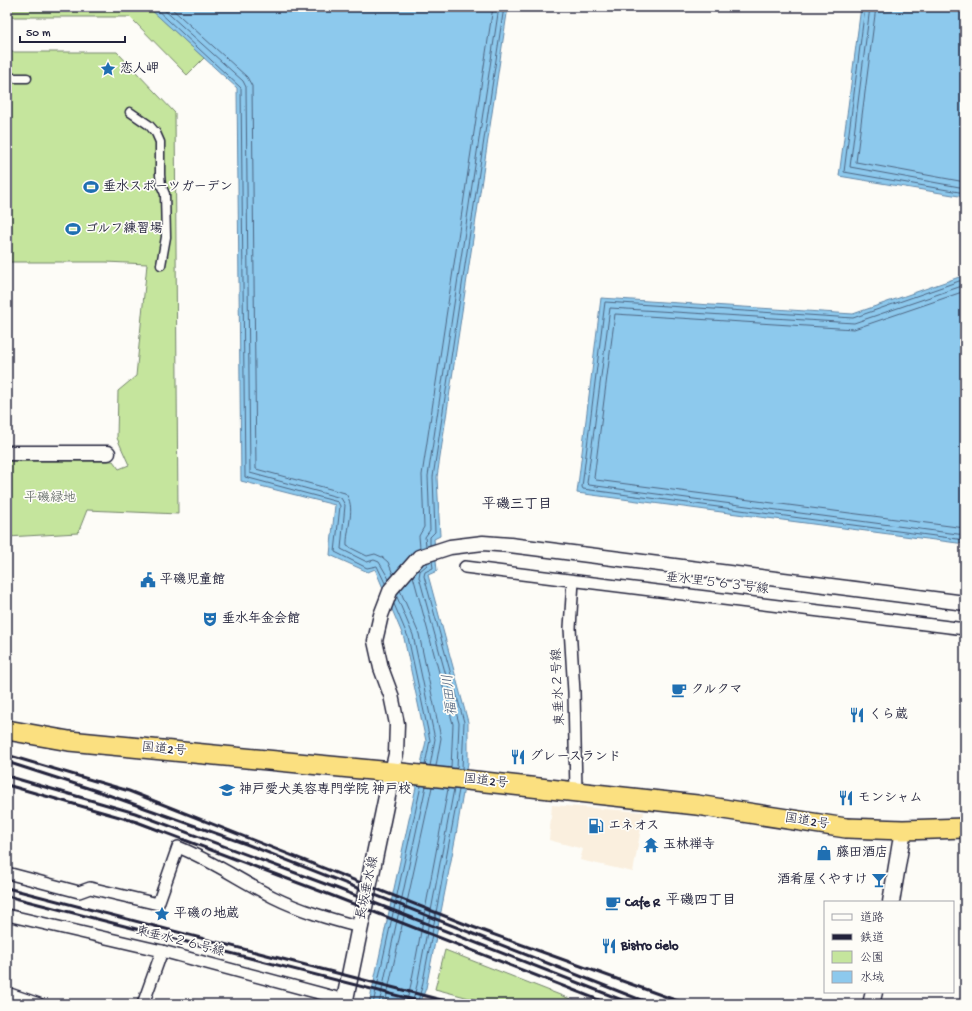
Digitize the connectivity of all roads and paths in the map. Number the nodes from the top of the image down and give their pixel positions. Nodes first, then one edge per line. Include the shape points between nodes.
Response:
1 (7, 78) edge
2 (27, 78) dead end
3 (130, 112) dead end
4 (161, 265) dead end
5 (7, 453) edge
6 (108, 453) dead end
7 (465, 567) dead end
8 (573, 581) junction
9 (965, 603) edge
10 (965, 629) edge
11 (7, 730) edge
12 (392, 772) junction
13 (576, 792) junction
14 (965, 828) edge
15 (903, 830) junction
16 (7, 873) edge
17 (891, 901) edge
18 (7, 915) edge
19 (360, 927) junction
20 (162, 951) junction
21 (7, 993) edge
22 (874, 993) edge
23 (344, 1002) edge
24 (39, 1004) edge
25 (143, 1004) edge
26 (871, 1004) edge

1 - 2 street
3 - 4 street via 149,125 160,142 161,185 166,194 166,236
5 - 6 street
7 - 8 street, 垂水里５６３号線
8 - 10 street, 垂水里５６３号線
8 - 13 street, 東垂水２号線 via 570,628
9 - 12 street via 611,556 483,543 450,547 419,557 391,588 381,615 376,641 381,668 398,724
11 - 12 highway, 国道2号 via 69,741
12 - 13 highway, 国道2号
12 - 19 main road, 長坂垂水線
13 - 15 highway, 国道2号 via 697,805 846,828
14 - 15 highway, 国道2号
15 - 17 main road
16 - 19 street via 79,892 90,888 158,904 178,847 192,852 273,897 316,916
18 - 20 street, 東垂水２６号線
19 - 23 main road, 長坂垂水線
20 - 23 street, 東垂水２６号線
20 - 25 street
21 - 24 street
22 - 26 main road

